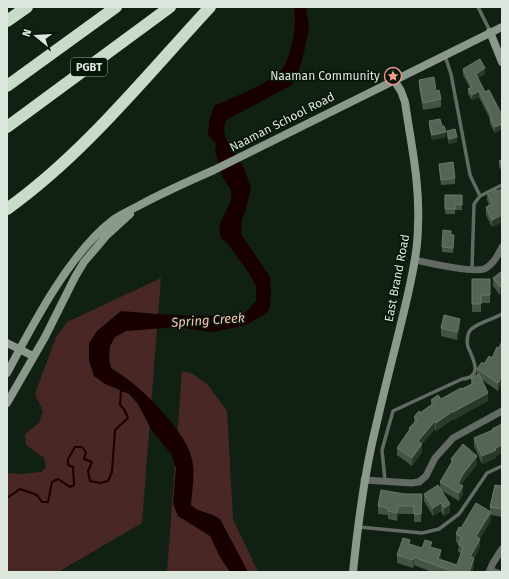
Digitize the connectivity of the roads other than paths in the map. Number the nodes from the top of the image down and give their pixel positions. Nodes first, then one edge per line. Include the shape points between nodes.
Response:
1 (116, 7) edge
2 (170, 7) edge
3 (210, 7) edge
4 (478, 7) edge
5 (23, 10) edge
6 (7, 21) edge
7 (502, 27) edge
8 (490, 32) junction
9 (445, 55) junction
10 (502, 62) edge
11 (394, 80) junction
12 (7, 86) edge
13 (7, 127) edge
14 (502, 185) edge
15 (480, 196) junction
16 (138, 206) junction
17 (7, 209) edge
18 (502, 247) edge
19 (415, 260) junction
20 (472, 269) junction
21 (502, 314) edge
22 (7, 343) edge
23 (20, 349) junction
24 (33, 356) junction
25 (8, 371) edge
26 (21, 377) junction
27 (7, 403) edge
28 (502, 411) edge
29 (502, 466) edge
30 (364, 480) junction
31 (386, 481) junction
32 (358, 527) junction
33 (502, 549) edge
34 (490, 570) edge
35 (353, 572) edge
36 (500, 572) edge

1 - 12 highway, PGBT
2 - 13 highway, PGBT
3 - 17 highway via 71,156
4 - 8 lane
5 - 6 highway
7 - 8 main road, Naaman School Road
8 - 9 main road, Naaman School Road
8 - 10 main road
9 - 11 main road, Naaman School Road
9 - 15 lane via 470,175
11 - 16 main road, Naaman School Road
11 - 19 main road, East Brand Road via 405,102 417,176 419,194
14 - 15 lane
15 - 20 lane via 474,204 473,211
16 - 23 main road via 114,219 95,235 51,295
16 - 24 main road via 107,235 84,262
18 - 20 street via 498,256 484,269
19 - 20 street
19 - 30 main road, East Brand Road
21 - 31 lane via 470,330 467,340 475,366 471,377 393,411 382,450
22 - 23 main road
23 - 24 main road
23 - 25 main road
24 - 26 main road
25 - 26 main road
26 - 27 main road
28 - 31 street via 453,438 419,482
29 - 32 lane via 487,473 460,514 439,529 422,533
30 - 31 street
30 - 32 main road, East Brand Road
32 - 35 main road, East Brand Road
33 - 34 street
34 - 36 lane

